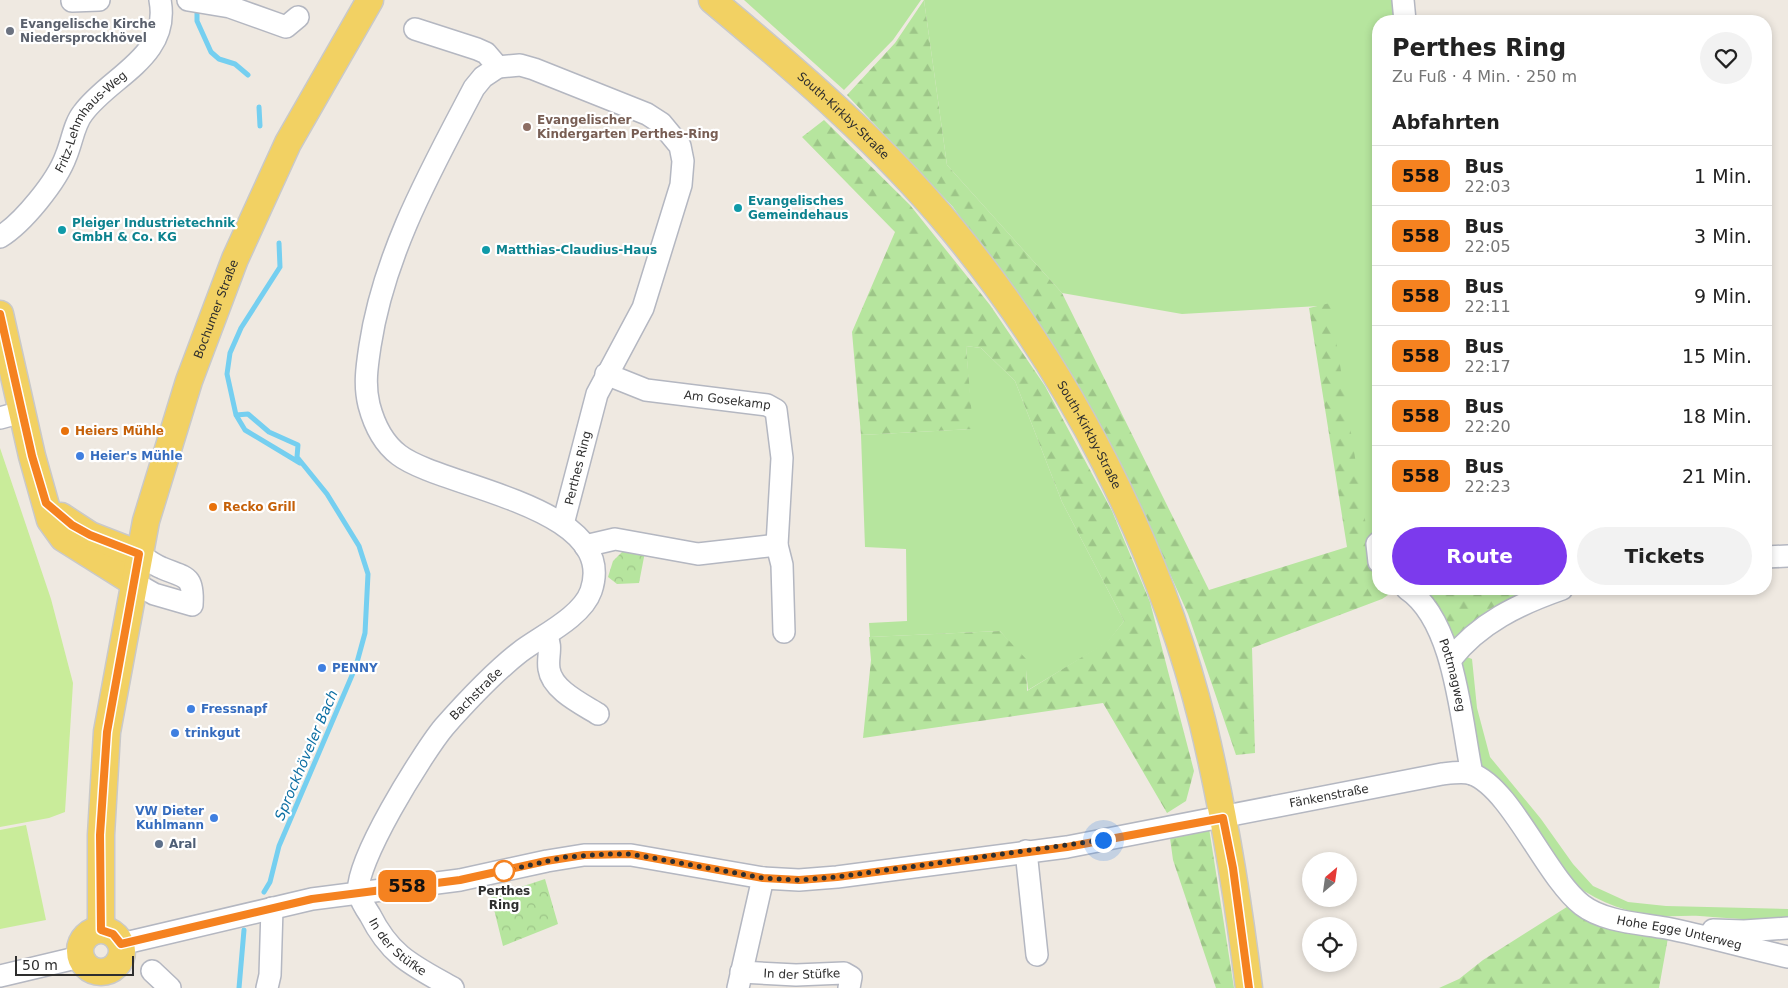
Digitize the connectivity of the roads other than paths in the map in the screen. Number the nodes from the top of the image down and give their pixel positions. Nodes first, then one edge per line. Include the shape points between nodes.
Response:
1 (99, 0) edge
2 (160, 0) edge
3 (188, 0) edge
4 (370, 0) edge
5 (712, 0) edge
6 (1404, 0) edge
7 (72, 1) dead end
8 (1405, 15) edge
9 (298, 17) dead end
10 (415, 30) dead end
11 (498, 67) junction
12 (0, 237) edge
13 (0, 314) edge
14 (606, 374) junction
15 (11, 415) edge
16 (46, 503) junction
17 (563, 524) junction
18 (777, 545) junction
19 (585, 546) junction
20 (139, 554) junction
21 (1788, 556) edge
22 (1772, 557) edge
23 (133, 582) junction
24 (1416, 595) edge
25 (1547, 595) edge
26 (784, 632) dead end
27 (546, 634) junction
28 (1451, 658) junction
29 (598, 714) dead end
30 (1472, 774) junction
31 (1223, 818) junction
32 (1026, 851) junction
33 (763, 878) junction
34 (358, 892) junction
35 (272, 908) junction
36 (1666, 928) junction
37 (1788, 928) edge
38 (111, 937) junction
39 (1038, 955) dead end
40 (80, 957) junction
41 (1788, 957) edge
42 (152, 971) dead end
43 (0, 976) edge
44 (104, 980) edge
45 (740, 980) edge
46 (170, 988) edge
47 (267, 988) edge
48 (453, 988) edge
49 (849, 988) edge
50 (1249, 988) edge

1 - 7 street
2 - 12 street, Fritz-Lehmhaus-Weg via 161,23 145,54 133,70 82,114 61,167 20,223
3 - 9 street via 230,7 286,27
4 - 20 main road, Bochumer Straße via 288,143 235,259 177,417
5 - 31 main road, South-Kirkby-Straße via 834,106 916,188 980,265 1053,371 1126,504 1174,626 1202,722
6 - 8 street
10 - 11 street via 481,51
11 - 14 street, Perthes Ring via 520,65 627,105 661,123 680,146 684,161 681,185 654,275 642,308
11 - 17 street, Perthes Ring via 482,77 474,88 403,230 375,317 367,368 368,396 379,431 401,457 496,493
13 - 15 main road
14 - 17 street, Perthes Ring via 589,420
14 - 18 street, Am Gosekamp via 646,390 766,405 776,410 782,458
15 - 16 main road
16 - 20 main road via 90,535
16 - 23 main road via 50,520 63,538
17 - 19 street, Bachstraße
18 - 19 street via 698,554 615,539
18 - 26 street, Am Gosekamp via 782,565
19 - 27 street, Bachstraße via 593,573 590,595 578,609
20 - 23 main road, Bochumer Straße
20 - 23 street via 160,568 184,575 192,586 192,605 154,594
21 - 22 street
23 - 38 main road, Bochumer Straße via 107,732 100,835
24 - 28 street, Pottmagweg via 1431,616
25 - 28 street via 1513,609 1478,630
27 - 29 street via 550,643 551,676 575,700
27 - 34 street, Bachstraße via 520,652 481,688 425,752 365,859
28 - 30 street, Pottmagweg
30 - 31 street, Fänkenstraße via 1442,774
30 - 36 street, Hohe Egge Unterweg via 1497,793 1583,906 1624,921
31 - 32 street, Fänkenstraße via 1067,847
31 - 50 main road, South-Kirkby-Straße
32 - 33 street, Fänkenstraße via 837,877
32 - 39 street
33 - 34 street, Fänkenstraße via 631,854 607,854 566,857 460,880
33 - 45 street, In der Stüfke
34 - 35 street, Fänkenstraße
34 - 48 street, In der Stüfke via 390,948
35 - 38 street, Fänkenstraße
35 - 47 street
36 - 37 street via 1744,931
36 - 41 street, Hohe Egge Unterweg
38 - 40 main road via 88,934 80,944
38 - 44 main road via 122,957
40 - 43 street
40 - 44 main road
42 - 46 street
45 - 49 street, In der Stüfke via 844,973 850,977

